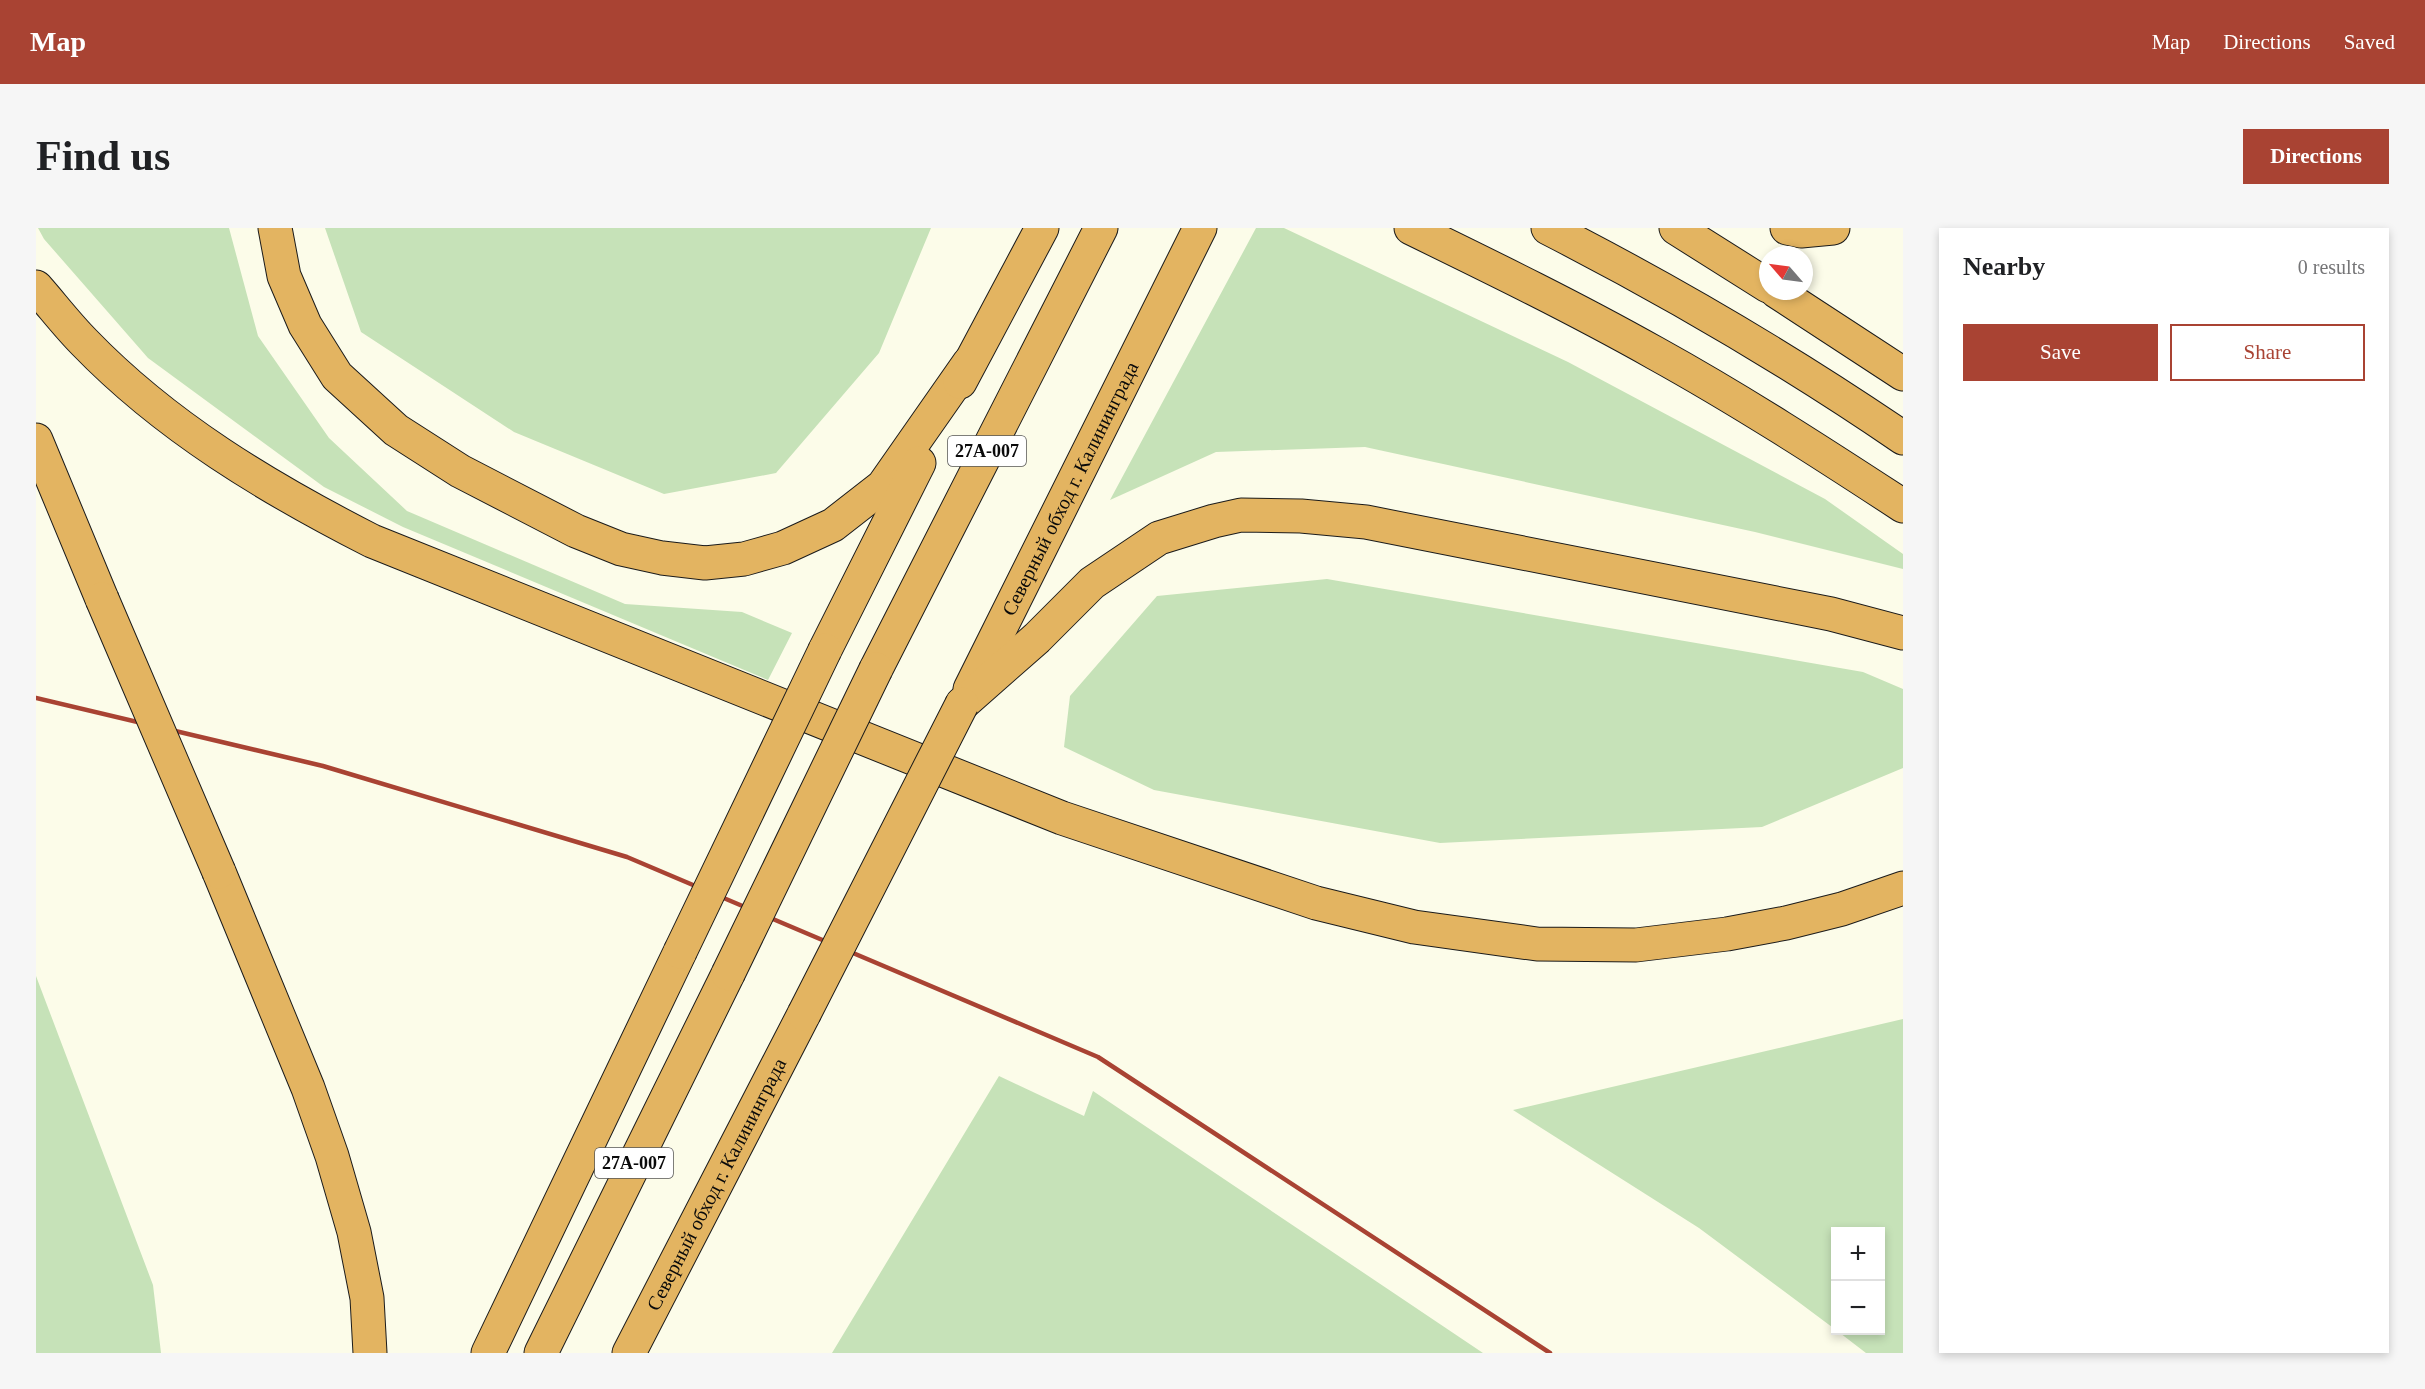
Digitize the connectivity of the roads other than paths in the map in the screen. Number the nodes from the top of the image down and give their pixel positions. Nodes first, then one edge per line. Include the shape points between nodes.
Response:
1 (275, 228) edge
2 (1042, 228) edge
3 (1200, 228) edge
4 (1412, 228) edge
5 (1548, 228) edge
6 (1676, 228) edge
7 (1787, 228) edge
8 (1833, 228) edge
9 (1099, 231) edge
10 (1759, 280) edge
11 (36, 287) edge
12 (1790, 300) edge
13 (969, 363) junction
14 (1903, 374) edge
15 (1903, 438) edge
16 (36, 440) edge
17 (1903, 506) edge
18 (1903, 633) edge
19 (962, 704) junction
20 (1903, 888) edge
21 (370, 1353) edge
22 (488, 1353) edge
23 (541, 1353) edge
24 (629, 1353) edge

1 - 13 highway via 284,276 305,325 337,376 396,430 460,471 576,531 621,549 662,558 705,562 744,559 783,548 833,525 883,486
2 - 13 highway
3 - 19 highway, Северный обход г. Калининграда
4 - 17 highway via 1656,353 1804,441
5 - 15 highway via 1740,332
6 - 10 highway
7 - 8 highway
9 - 23 highway, 27А-007, bridge via 876,669
11 - 20 highway via 84,342 166,414 246,471 372,541 1062,818 1316,903 1414,927 1537,944 1636,945 1786,923
12 - 14 highway
13 - 22 highway, bridge via 825,650
16 - 21 highway, bridge via 308,1088 354,1232 367,1298
18 - 19 highway via 1831,614 1366,522 1241,515 1159,538 1092,584
19 - 24 highway, Северный обход г. Калининграда, bridge

